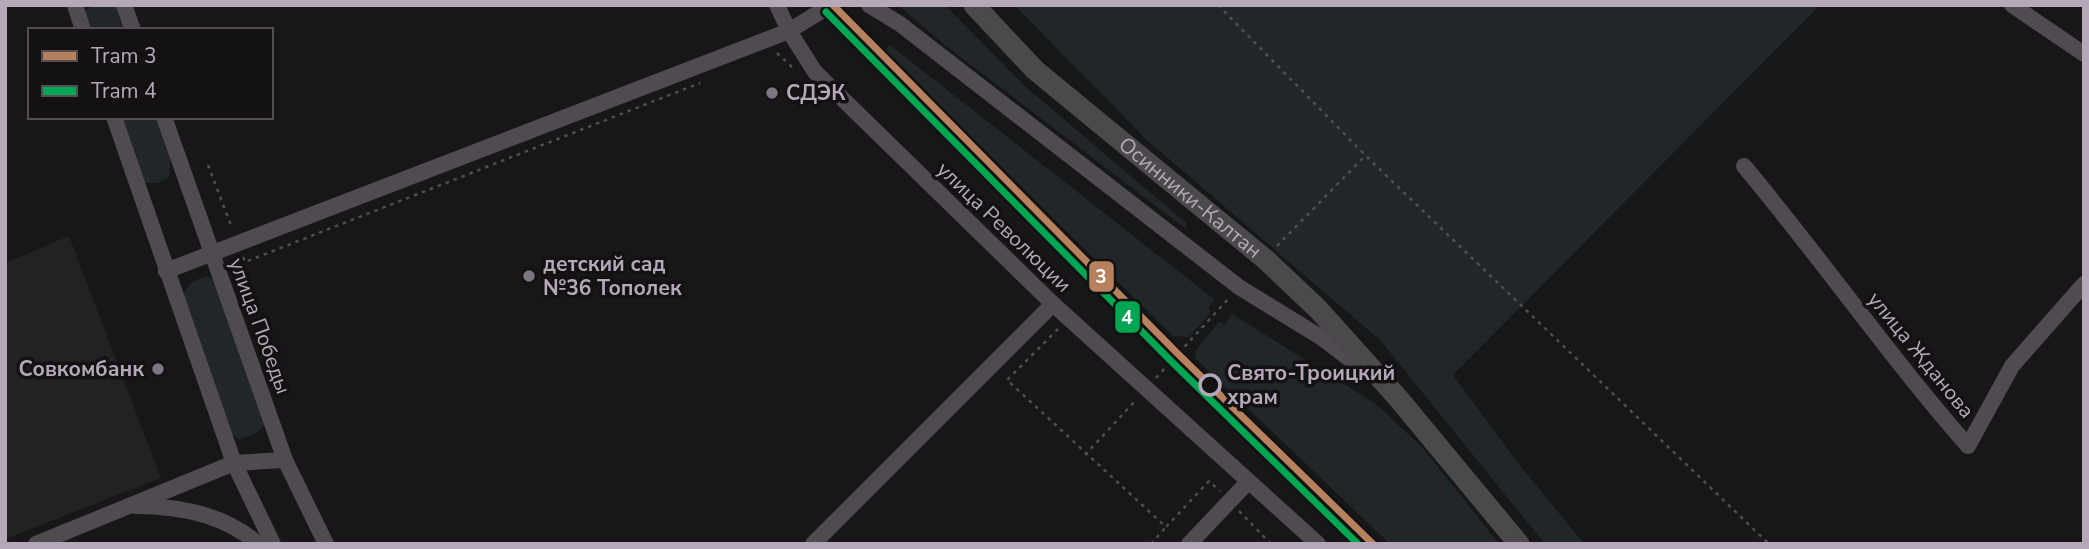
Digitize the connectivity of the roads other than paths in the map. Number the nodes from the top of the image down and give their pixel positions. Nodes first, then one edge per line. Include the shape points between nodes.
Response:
1 (75, 5) edge
2 (124, 5) edge
3 (778, 5) edge
4 (831, 5) edge
5 (869, 5) edge
6 (974, 5) edge
7 (2011, 5) edge
8 (82, 28) edge
9 (132, 28) edge
10 (789, 31) junction
11 (2084, 54) edge
12 (115, 119) edge
13 (165, 119) edge
14 (1744, 166) dead end
15 (212, 255) junction
16 (166, 271) junction
17 (2084, 284) edge
18 (1049, 308) junction
19 (1398, 398) junction
20 (285, 460) junction
21 (234, 463) junction
22 (1248, 482) junction
23 (126, 506) junction
24 (36, 544) edge
25 (258, 544) edge
26 (273, 544) edge
27 (326, 544) edge
28 (813, 544) edge
29 (1189, 544) edge
30 (1318, 544) edge
31 (1519, 544) edge

1 - 8 street
2 - 9 street
3 - 10 street, улица Революции
4 - 10 street
5 - 19 street via 900,24 1239,287 1322,338
6 - 19 main road, Осинники-Калтан via 1035,70 1265,259 1318,309
7 - 11 street
10 - 15 street
10 - 18 street, улица Революции via 815,72
12 - 16 street
13 - 15 street, улица Победы
14 - 17 street, улица Жданова via 1968,446 2012,366
15 - 16 street
15 - 20 street, улица Победы
16 - 21 street
18 - 22 street, улица Революции via 1147,388
18 - 28 street
19 - 31 main road, Осинники-Калтан
20 - 21 street
20 - 27 street, улица Победы
21 - 23 street
21 - 26 street
22 - 29 street
22 - 30 street, улица Революции
23 - 24 street
23 - 25 street via 169,506 206,515 232,525

